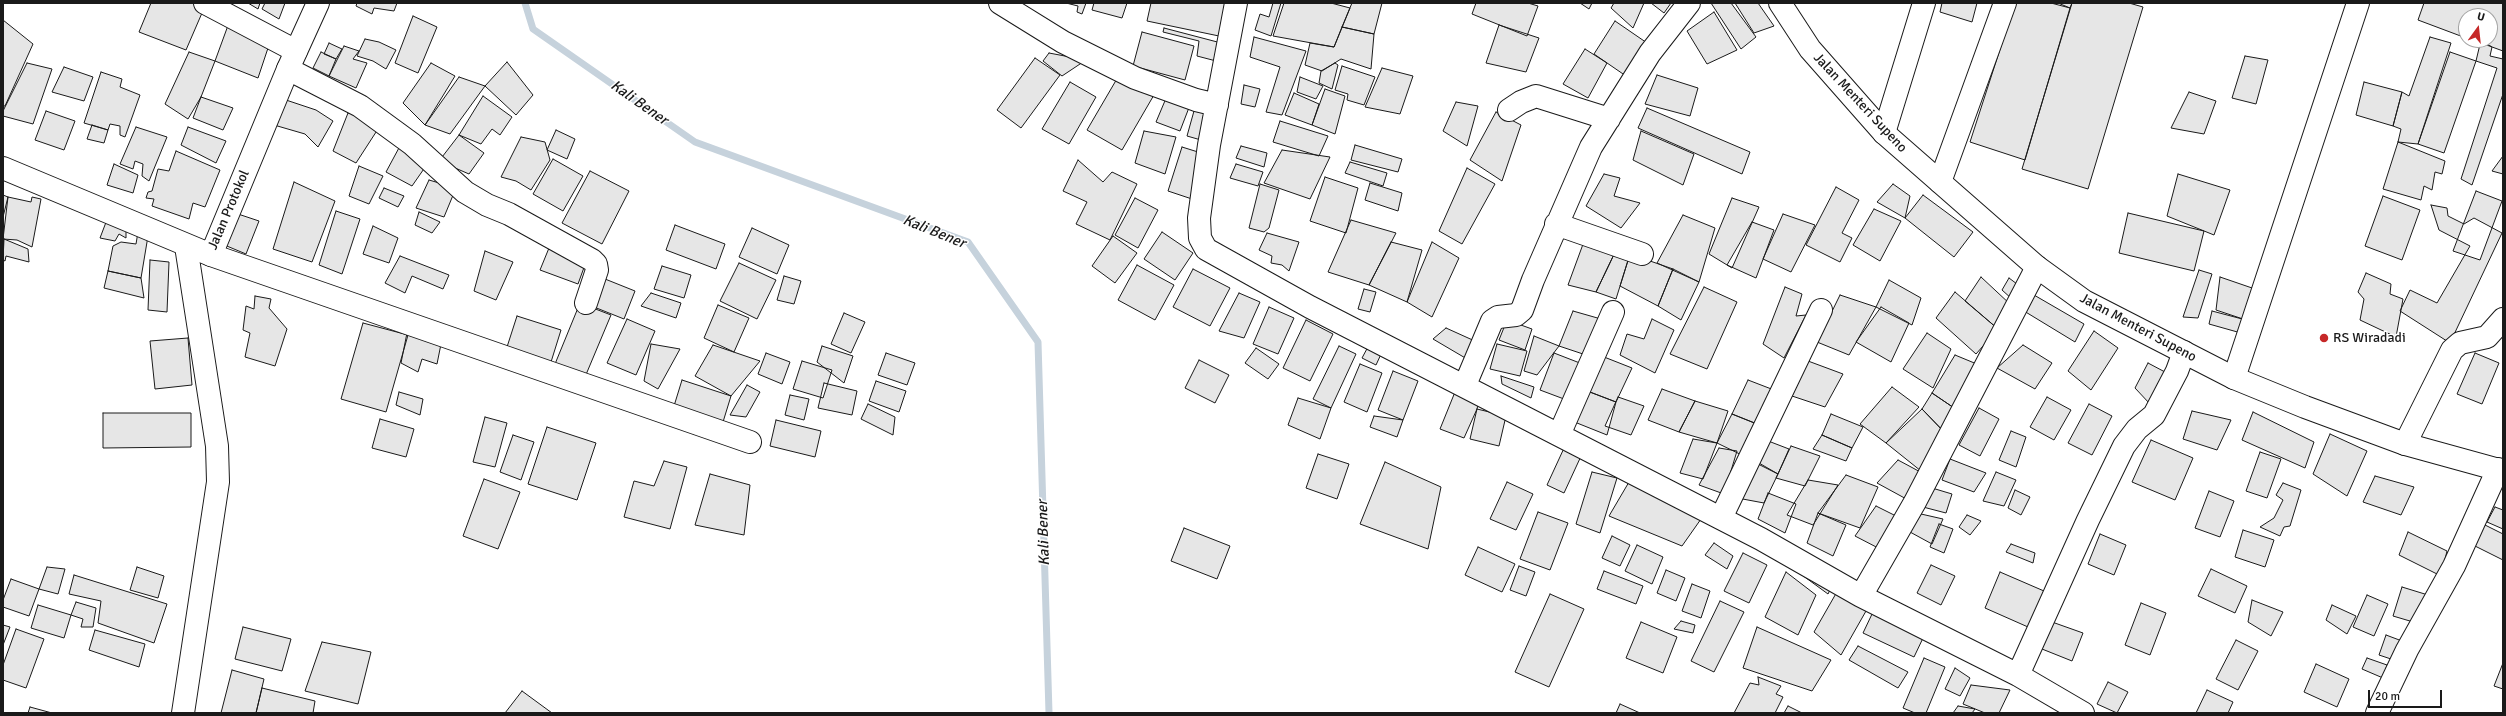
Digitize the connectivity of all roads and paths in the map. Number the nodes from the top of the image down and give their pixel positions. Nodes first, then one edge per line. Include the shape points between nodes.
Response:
1 (205, 3) edge
2 (318, 3) edge
3 (1000, 3) edge
4 (1236, 3) edge
5 (1689, 3) edge
6 (1780, 3) edge
7 (1924, 3) edge
8 (2005, 3) edge
9 (2358, 3) edge
10 (292, 60) junction
11 (1217, 105) junction
12 (1509, 110) dead end
13 (1609, 119) junction
14 (1884, 133) junction
15 (3, 168) edge
16 (1940, 182) junction
17 (1556, 224) junction
18 (186, 246) junction
19 (1642, 254) dead end
20 (212, 255) junction
21 (2037, 267) junction
22 (586, 303) dead end
23 (1821, 310) dead end
24 (1613, 312) dead end
25 (2503, 320) edge
26 (2184, 352) junction
27 (2234, 378) junction
28 (1465, 385) junction
29 (1559, 435) junction
30 (750, 442) dead end
31 (2405, 444) junction
32 (2500, 470) edge
33 (1721, 518) junction
34 (1860, 596) junction
35 (2018, 675) junction
36 (183, 713) edge
37 (2083, 713) edge
38 (2377, 713) edge

1 - 10 street
2 - 10 street, Jalan Protokol
3 - 11 street via 1064,42 1135,78
4 - 11 street
5 - 13 street via 1650,53
6 - 14 street, Jalan Menteri Supeno via 1810,49
7 - 14 street
8 - 16 street
9 - 27 street
10 - 20 street, Jalan Protokol
10 - 22 street via 412,144 465,192 592,260 597,270
11 - 28 street via 1199,218 1200,238 1206,249 1310,307
12 - 13 street via 1536,96
13 - 17 street via 1590,147
14 - 16 street, Jalan Menteri Supeno
15 - 18 street, Jalan Protokol
16 - 21 street, Jalan Menteri Supeno
17 - 19 street
17 - 28 street via 1522,310 1516,315 1498,317 1492,321
18 - 20 street, Jalan Protokol
18 - 36 street via 217,446 218,482
20 - 30 street
21 - 26 street, Jalan Menteri Supeno via 2084,301
21 - 34 street via 1916,502
23 - 33 street
24 - 29 street
25 - 31 street via 2487,337 2460,343 2452,350
26 - 27 street, Jalan Menteri Supeno
26 - 35 street via 2178,371 2154,415 2138,429 2121,452
27 - 31 street, Jalan Menteri Supeno
28 - 29 street
29 - 33 street
31 - 32 street, Jalan Menteri Supeno
32 - 38 street via 2454,566 2407,650
33 - 34 street
34 - 35 street
35 - 37 street

